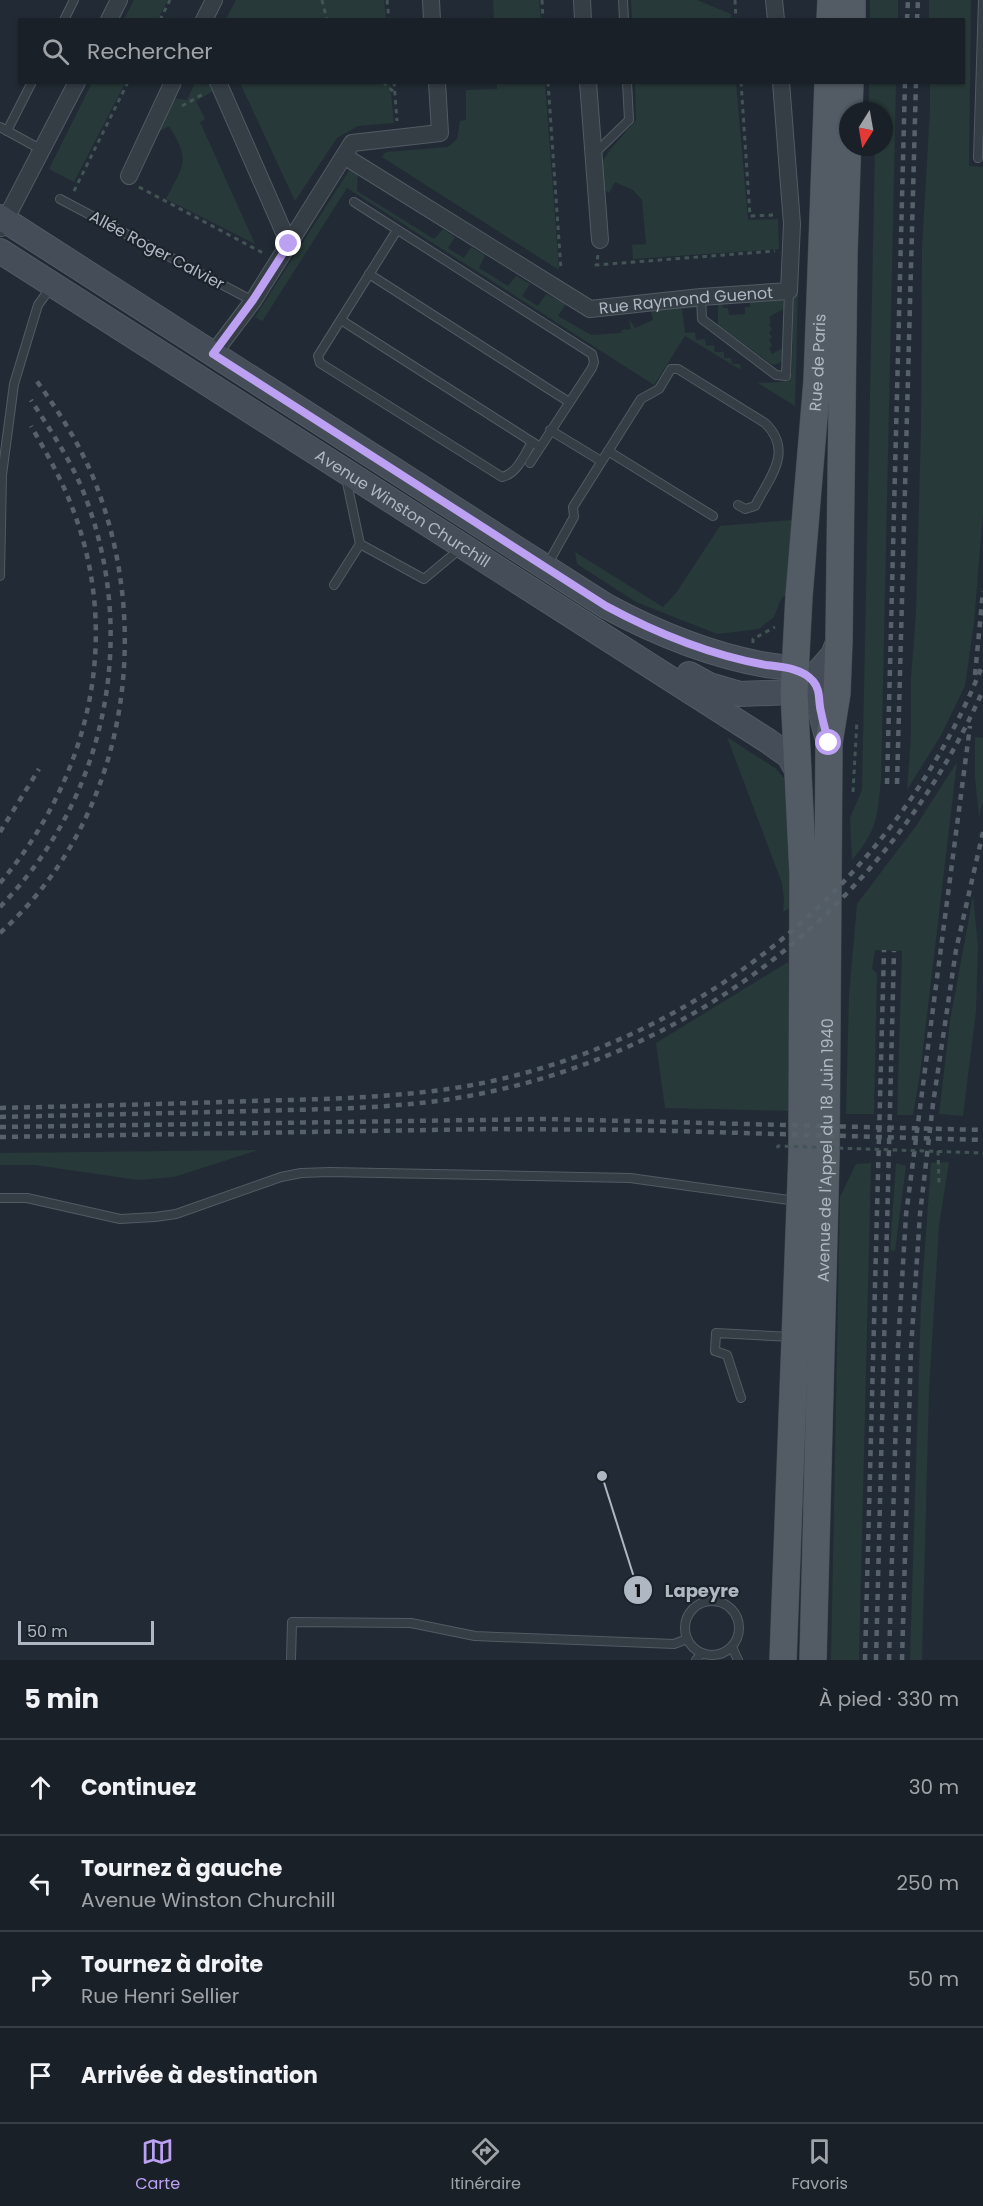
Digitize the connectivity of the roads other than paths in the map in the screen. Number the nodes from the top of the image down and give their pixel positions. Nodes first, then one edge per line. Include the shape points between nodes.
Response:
1 (74, 0) edge
2 (119, 0) edge
3 (214, 0) edge
4 (431, 0) edge
5 (582, 0) edge
6 (623, 0) edge
7 (774, 0) edge
8 (831, 0) edge
9 (852, 0) edge
10 (983, 0) edge
11 (65, 18) edge
12 (110, 18) edge
13 (205, 18) edge
14 (432, 18) edge
15 (583, 18) edge
16 (624, 18) edge
17 (776, 18) edge
18 (830, 18) edge
19 (852, 18) edge
20 (31, 84) edge
21 (76, 84) edge
22 (172, 84) edge
23 (218, 84) edge
24 (437, 84) edge
25 (588, 84) edge
26 (627, 84) edge
27 (781, 84) edge
28 (828, 84) edge
29 (850, 84) edge
30 (849, 102) edge
31 (4, 129) edge
32 (42, 150) junction
33 (344, 156) junction
34 (593, 156) junction
35 (847, 156) edge
36 (978, 158) dead end
37 (129, 176) road end
38 (64, 201) road end
39 (354, 202) dead end
40 (2, 223) edge
41 (397, 230) junction
42 (600, 240) road end
43 (289, 244) junction
44 (0, 251) edge
45 (369, 274) junction
46 (54, 285) junction
47 (789, 291) junction
48 (700, 297) junction
49 (253, 300) junction
50 (341, 320) junction
51 (213, 354) junction
52 (569, 402) junction
53 (550, 430) junction
54 (536, 445) junction
55 (608, 451) junction
56 (601, 461) junction
57 (530, 463) dead end
58 (344, 469) junction
59 (738, 505) dead end
60 (713, 516) dead end
61 (360, 543) junction
62 (464, 545) junction
63 (546, 567) junction
64 (0, 576) edge
65 (334, 585) dead end
66 (577, 617) junction
67 (839, 640) junction
68 (800, 681) junction
69 (829, 743) junction
70 (799, 774) junction
71 (0, 1198) edge
72 (801, 1201) junction
73 (796, 1337) junction
74 (741, 1398) dead end
75 (687, 1639) junction
76 (732, 1647) junction
77 (699, 1657) edge
78 (291, 1660) edge
79 (738, 1660) edge
80 (783, 1660) edge
81 (813, 1660) edge

1 - 11 lane
2 - 12 street
3 - 13 street
4 - 14 street
5 - 15 street
6 - 16 lane
7 - 17 street
8 - 18 main road
9 - 19 main road
10 - 36 lane
20 - 31 lane
21 - 32 street
22 - 37 street
23 - 43 street
24 - 33 street via 440,133 352,143
25 - 34 street
26 - 34 lane via 629,120
27 - 47 street, Rue Raymond Guenot via 792,215
28 - 68 main road, Rue de Paris via 817,381 788,632
29 - 30 main road
31 - 32 lane
32 - 40 street
33 - 43 street
33 - 48 street, Rue Raymond Guenot via 590,309
34 - 42 street
35 - 67 main road, Rue de Paris
38 - 49 lane, Allée Roger Calvier
39 - 41 lane
40 - 51 main road, Avenue Winston Churchill
41 - 45 lane
41 - 52 lane via 592,354 592,368
43 - 49 street
44 - 46 main road, Avenue Winston Churchill
45 - 50 lane
45 - 52 lane
46 - 58 main road, Avenue Winston Churchill
46 - 64 lane via 38,305 14,384 2,475
47 - 48 street, Rue Raymond Guenot
47 - 48 lane via 786,376 776,375 702,319
49 - 51 street
50 - 54 lane
50 - 54 lane via 318,356 320,363 502,477 509,475
51 - 63 main road, Avenue Winston Churchill
52 - 53 lane
53 - 54 lane
53 - 56 lane
54 - 57 lane
55 - 56 lane
55 - 59 lane via 640,399 659,389 671,369 678,369 774,431 780,453 777,463 755,506
55 - 60 lane
56 - 63 lane via 573,507 574,518
58 - 61 lane
58 - 62 main road, Avenue Winston Churchill
61 - 62 lane via 424,579
61 - 65 lane
62 - 66 main road, Avenue Winston Churchill
63 - 68 main road, Avenue Winston Churchill via 606,606 663,634
66 - 68 main road via 723,690 740,694
66 - 70 main road, Avenue Winston Churchill via 782,750
67 - 68 main road via 833,655
67 - 69 main road, Avenue de l'Appel du 18 Juin 1940 via 837,693
68 - 69 main road via 819,690
68 - 70 main road, Rue de Paris
69 - 81 main road, Avenue de l'Appel du 18 Juin 1940 via 826,1155
70 - 72 main road, Rue de Paris via 803,874
71 - 72 lane via 27,1198 120,1219 155,1217 176,1214 281,1177 330,1172 630,1178
72 - 73 main road, Rue de Paris
73 - 74 lane via 716,1333 715,1351 727,1355
73 - 80 main road, Rue de Paris
75 - 76 lane via 686,1623 693,1609 716,1601 731,1608 739,1623
75 - 77 lane
75 - 78 lane via 674,1644 475,1636 411,1623 292,1622
76 - 77 lane
76 - 79 lane

